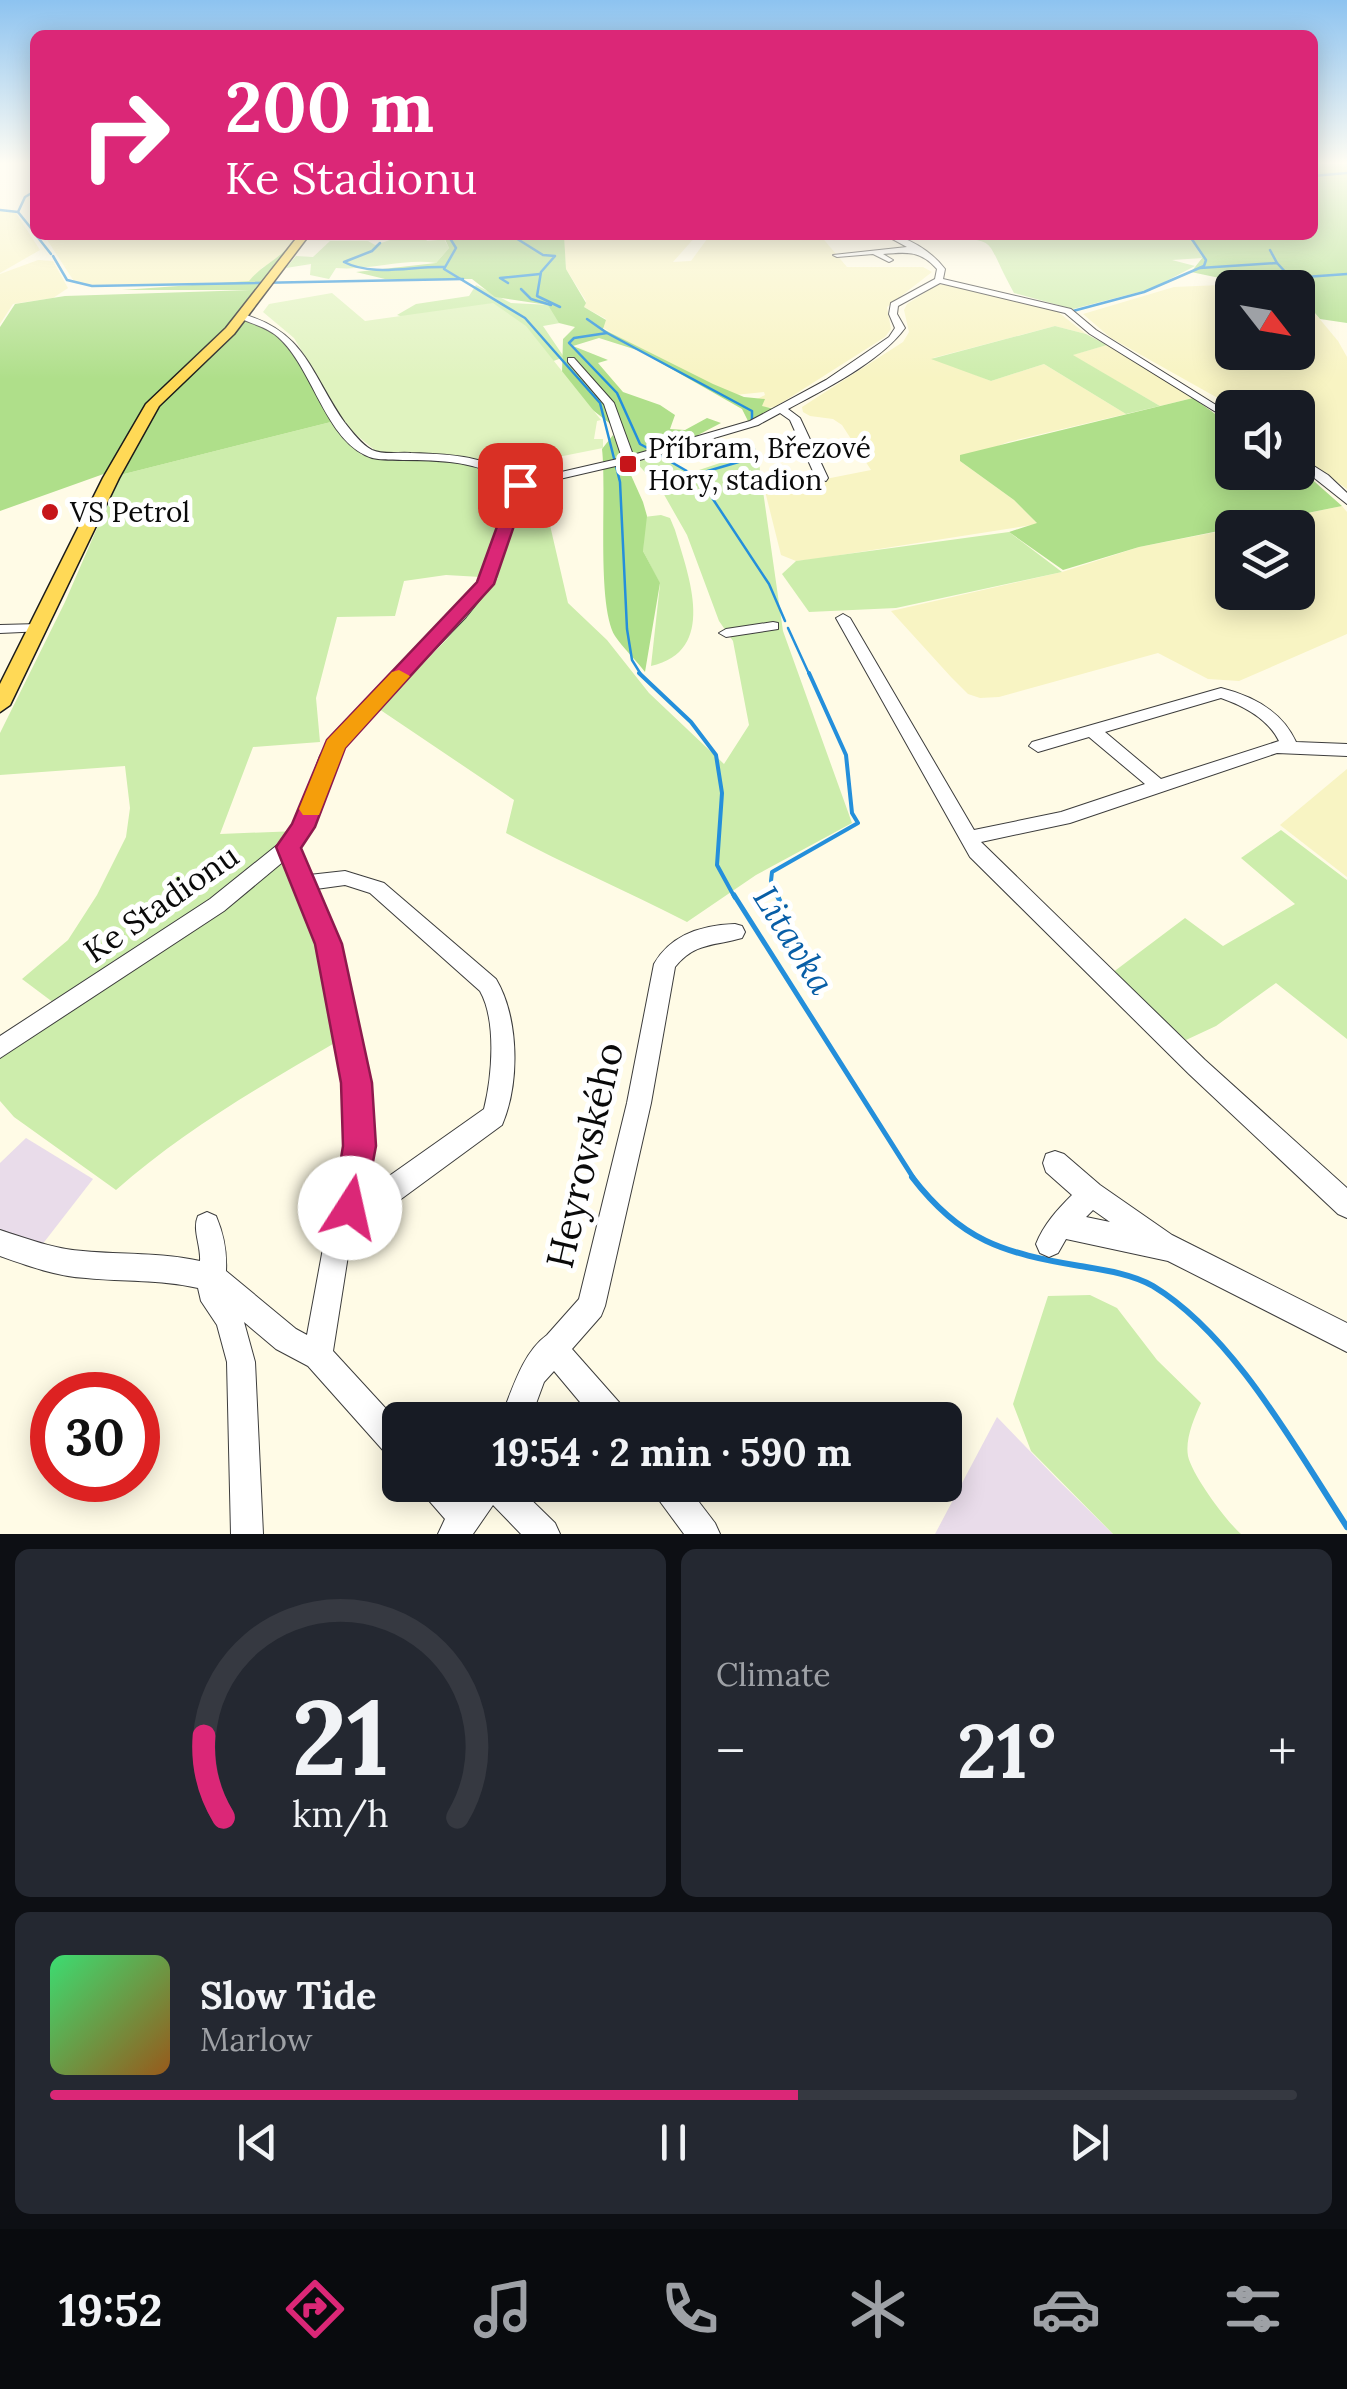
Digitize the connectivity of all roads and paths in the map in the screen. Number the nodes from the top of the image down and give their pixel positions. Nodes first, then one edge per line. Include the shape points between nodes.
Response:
1 (300, 240) edge
2 (900, 240) edge
3 (914, 249) junction
4 (874, 252) junction
5 (836, 255) dead end
6 (889, 260) dead end
7 (939, 280) junction
8 (242, 317) junction
9 (571, 360) dead end
10 (1215, 408) edge
11 (782, 410) junction
12 (626, 461) junction
13 (1315, 472) edge
14 (822, 478) dead end
15 (520, 485) junction
16 (1347, 500) edge
17 (843, 618) dead end
18 (773, 626) dead end
19 (40, 628) junction
20 (0, 629) edge
21 (726, 632) dead end
22 (0, 705) edge
23 (1092, 730) junction
24 (1038, 746) dead end
25 (1289, 747) junction
26 (1347, 750) edge
27 (1156, 784) junction
28 (967, 838) junction
29 (288, 847) junction
30 (303, 883) junction
31 (735, 932) dead end
32 (0, 1048) edge
33 (1056, 1163) dead end
34 (1091, 1194) junction
35 (1347, 1205) edge
36 (350, 1208) junction
37 (207, 1225) dead end
38 (0, 1243) edge
39 (1171, 1248) junction
40 (213, 1278) junction
41 (1347, 1338) edge
42 (552, 1348) junction
43 (318, 1356) junction
44 (522, 1402) edge
45 (598, 1402) edge
46 (382, 1426) edge
47 (446, 1502) edge
48 (478, 1502) edge
49 (509, 1502) edge
50 (680, 1502) edge
51 (460, 1526) edge
52 (247, 1534) edge
53 (544, 1534) edge
54 (704, 1534) edge

1 - 8 main road
2 - 3 street
3 - 4 street
3 - 7 street via 938,263
4 - 5 street
4 - 6 street
7 - 10 street via 1068,311
7 - 11 street via 894,306 900,328 892,339
8 - 15 street via 264,322 286,340 335,422 368,453 493,467
8 - 19 main road via 153,404
9 - 12 street via 609,403
11 - 12 street
11 - 14 street via 795,418
12 - 15 street
13 - 16 street
15 - 29 street, Ke Stadionu via 485,584 335,746 303,827
17 - 28 street
18 - 21 street
19 - 20 street
19 - 22 main road
23 - 24 street
23 - 25 street via 1221,694 1279,725
23 - 27 street
25 - 26 street
25 - 27 street
27 - 28 street via 1063,818
28 - 35 street
29 - 30 street
29 - 32 street, Ke Stadionu via 217,905
30 - 36 street via 333,960 356,1083 360,1146
30 - 36 street via 345,878 377,888 488,985 502,1014 492,1117 373,1204
31 - 42 street, Heyrovského via 690,940 665,964 591,1306
33 - 34 street
34 - 39 street
34 - 39 street via 1055,1235
36 - 43 street via 337,1243
37 - 40 street
38 - 40 street via 65,1262 166,1266
39 - 41 street
40 - 43 street via 286,1339
40 - 52 street via 211,1291 229,1319 241,1362
42 - 44 street, Heyrovského
42 - 45 street
43 - 46 street
47 - 51 street
48 - 51 street
49 - 53 street
50 - 54 street

